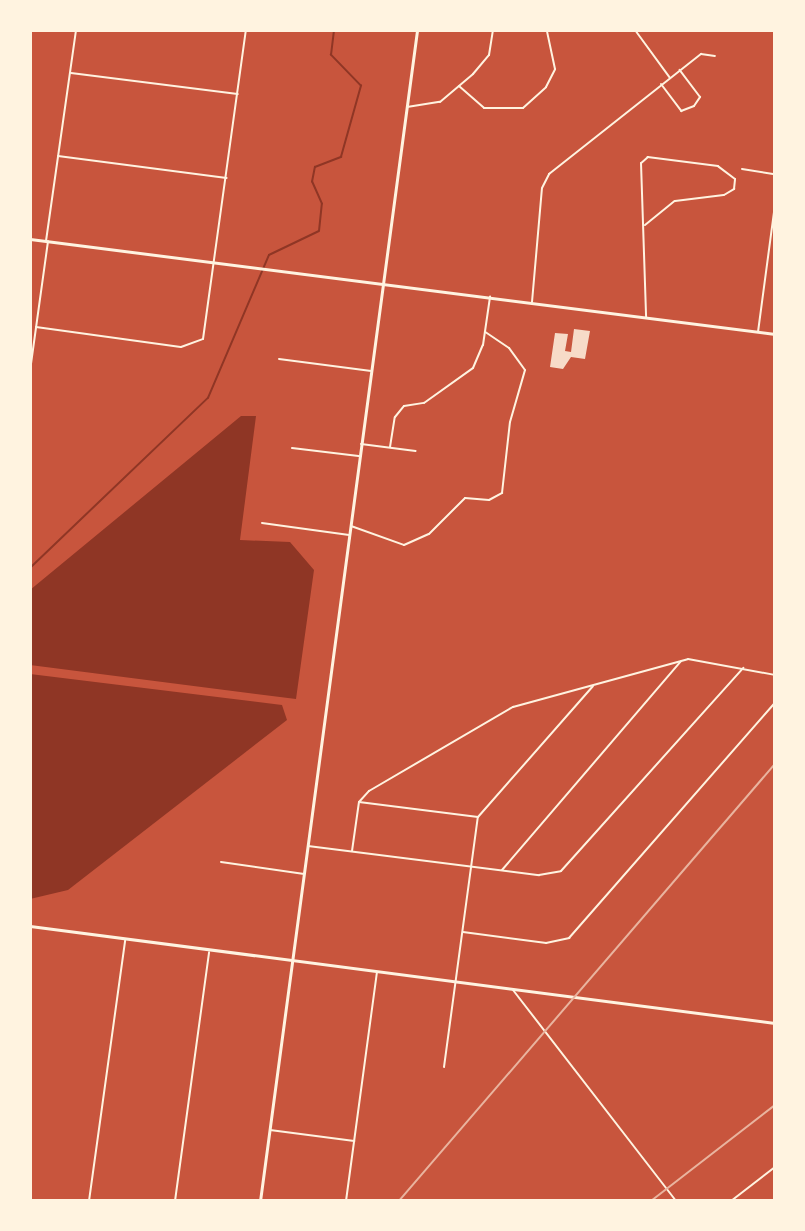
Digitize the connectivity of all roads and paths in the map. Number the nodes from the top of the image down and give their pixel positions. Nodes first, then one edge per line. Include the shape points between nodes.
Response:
1 (76, 30) edge
2 (246, 30) edge
3 (417, 30) edge
4 (493, 30) edge
5 (547, 30) edge
6 (635, 30) edge
7 (715, 56) dead end
8 (680, 70) junction
9 (70, 73) junction
10 (670, 78) junction
11 (661, 84) junction
12 (459, 86) junction
13 (238, 94) junction
14 (407, 107) junction
15 (58, 156) junction
16 (742, 169) dead end
17 (775, 174) edge
18 (227, 178) junction
19 (775, 205) edge
20 (645, 225) junction
21 (30, 239) edge
22 (47, 241) junction
23 (216, 262) junction
24 (384, 284) junction
25 (490, 297) junction
26 (532, 302) junction
27 (646, 317) junction
28 (30, 325) edge
29 (36, 326) junction
30 (485, 332) junction
31 (758, 332) junction
32 (775, 334) edge
33 (279, 359) dead end
34 (30, 371) edge
35 (371, 371) junction
36 (361, 444) junction
37 (390, 447) junction
38 (292, 448) dead end
39 (416, 451) dead end
40 (359, 456) junction
41 (262, 523) dead end
42 (351, 526) junction
43 (350, 535) junction
44 (681, 661) junction
45 (743, 668) junction
46 (775, 675) edge
47 (594, 684) junction
48 (775, 703) edge
49 (359, 802) junction
50 (478, 817) junction
51 (308, 846) junction
52 (352, 851) junction
53 (221, 862) dead end
54 (470, 866) junction
55 (502, 870) junction
56 (304, 873) junction
57 (30, 926) edge
58 (462, 932) junction
59 (125, 940) junction
60 (209, 952) junction
61 (292, 962) junction
62 (377, 973) junction
63 (455, 982) junction
64 (513, 990) junction
65 (775, 1023) edge
66 (444, 1066) dead end
67 (269, 1130) junction
68 (354, 1141) junction
69 (775, 1167) edge
70 (89, 1200) edge
71 (98, 1201) edge
72 (175, 1201) edge
73 (260, 1201) edge
74 (345, 1201) edge
75 (676, 1201) edge
76 (731, 1201) edge

1 - 9 street
2 - 13 street
3 - 14 street
4 - 12 street via 489,55
5 - 12 street via 555,69 546,87 523,108 484,108
6 - 10 street
7 - 8 street via 701,54
8 - 10 street
8 - 11 street via 700,97 694,106 681,111
9 - 13 street
9 - 15 street
10 - 11 street
11 - 26 street via 549,174 542,188
12 - 14 street via 440,102
13 - 18 street
14 - 24 street
15 - 18 street
15 - 22 street
16 - 17 street
18 - 23 street
19 - 31 street
20 - 20 street via 640,171 646,158 723,167 735,179 734,189 724,195 675,201
20 - 27 street
21 - 22 street
22 - 23 street
22 - 29 street
23 - 24 street
23 - 29 street via 207,327 198,343 181,347
24 - 25 street
24 - 35 street
25 - 26 street
25 - 30 street
26 - 27 street
27 - 31 street
28 - 29 street
29 - 34 street
30 - 37 street via 473,368 424,403 398,412
30 - 42 street via 509,348 525,370 510,422 502,493 489,500 465,498 429,534 404,545
31 - 32 street
33 - 35 street
35 - 36 street
36 - 37 street
36 - 40 street
37 - 39 street
38 - 40 street
40 - 42 street
41 - 43 street
42 - 43 street
43 - 51 street
44 - 45 street
44 - 47 street
44 - 55 street
45 - 46 street
45 - 55 street via 566,868 539,875
47 - 49 street via 513,707 380,783
47 - 50 street
48 - 58 street via 569,938 546,943
49 - 50 street
49 - 52 street
50 - 54 street
51 - 52 street
51 - 56 street
52 - 54 street
53 - 56 street
54 - 55 street
54 - 58 street
56 - 61 street
57 - 59 street
58 - 63 street
59 - 60 street
59 - 70 street
60 - 61 street
60 - 72 street
61 - 62 street
61 - 67 street
62 - 63 street
62 - 68 street
63 - 64 street
63 - 66 street
64 - 65 street
64 - 75 street
67 - 68 street
67 - 73 street
68 - 74 street
69 - 76 street
70 - 71 street

